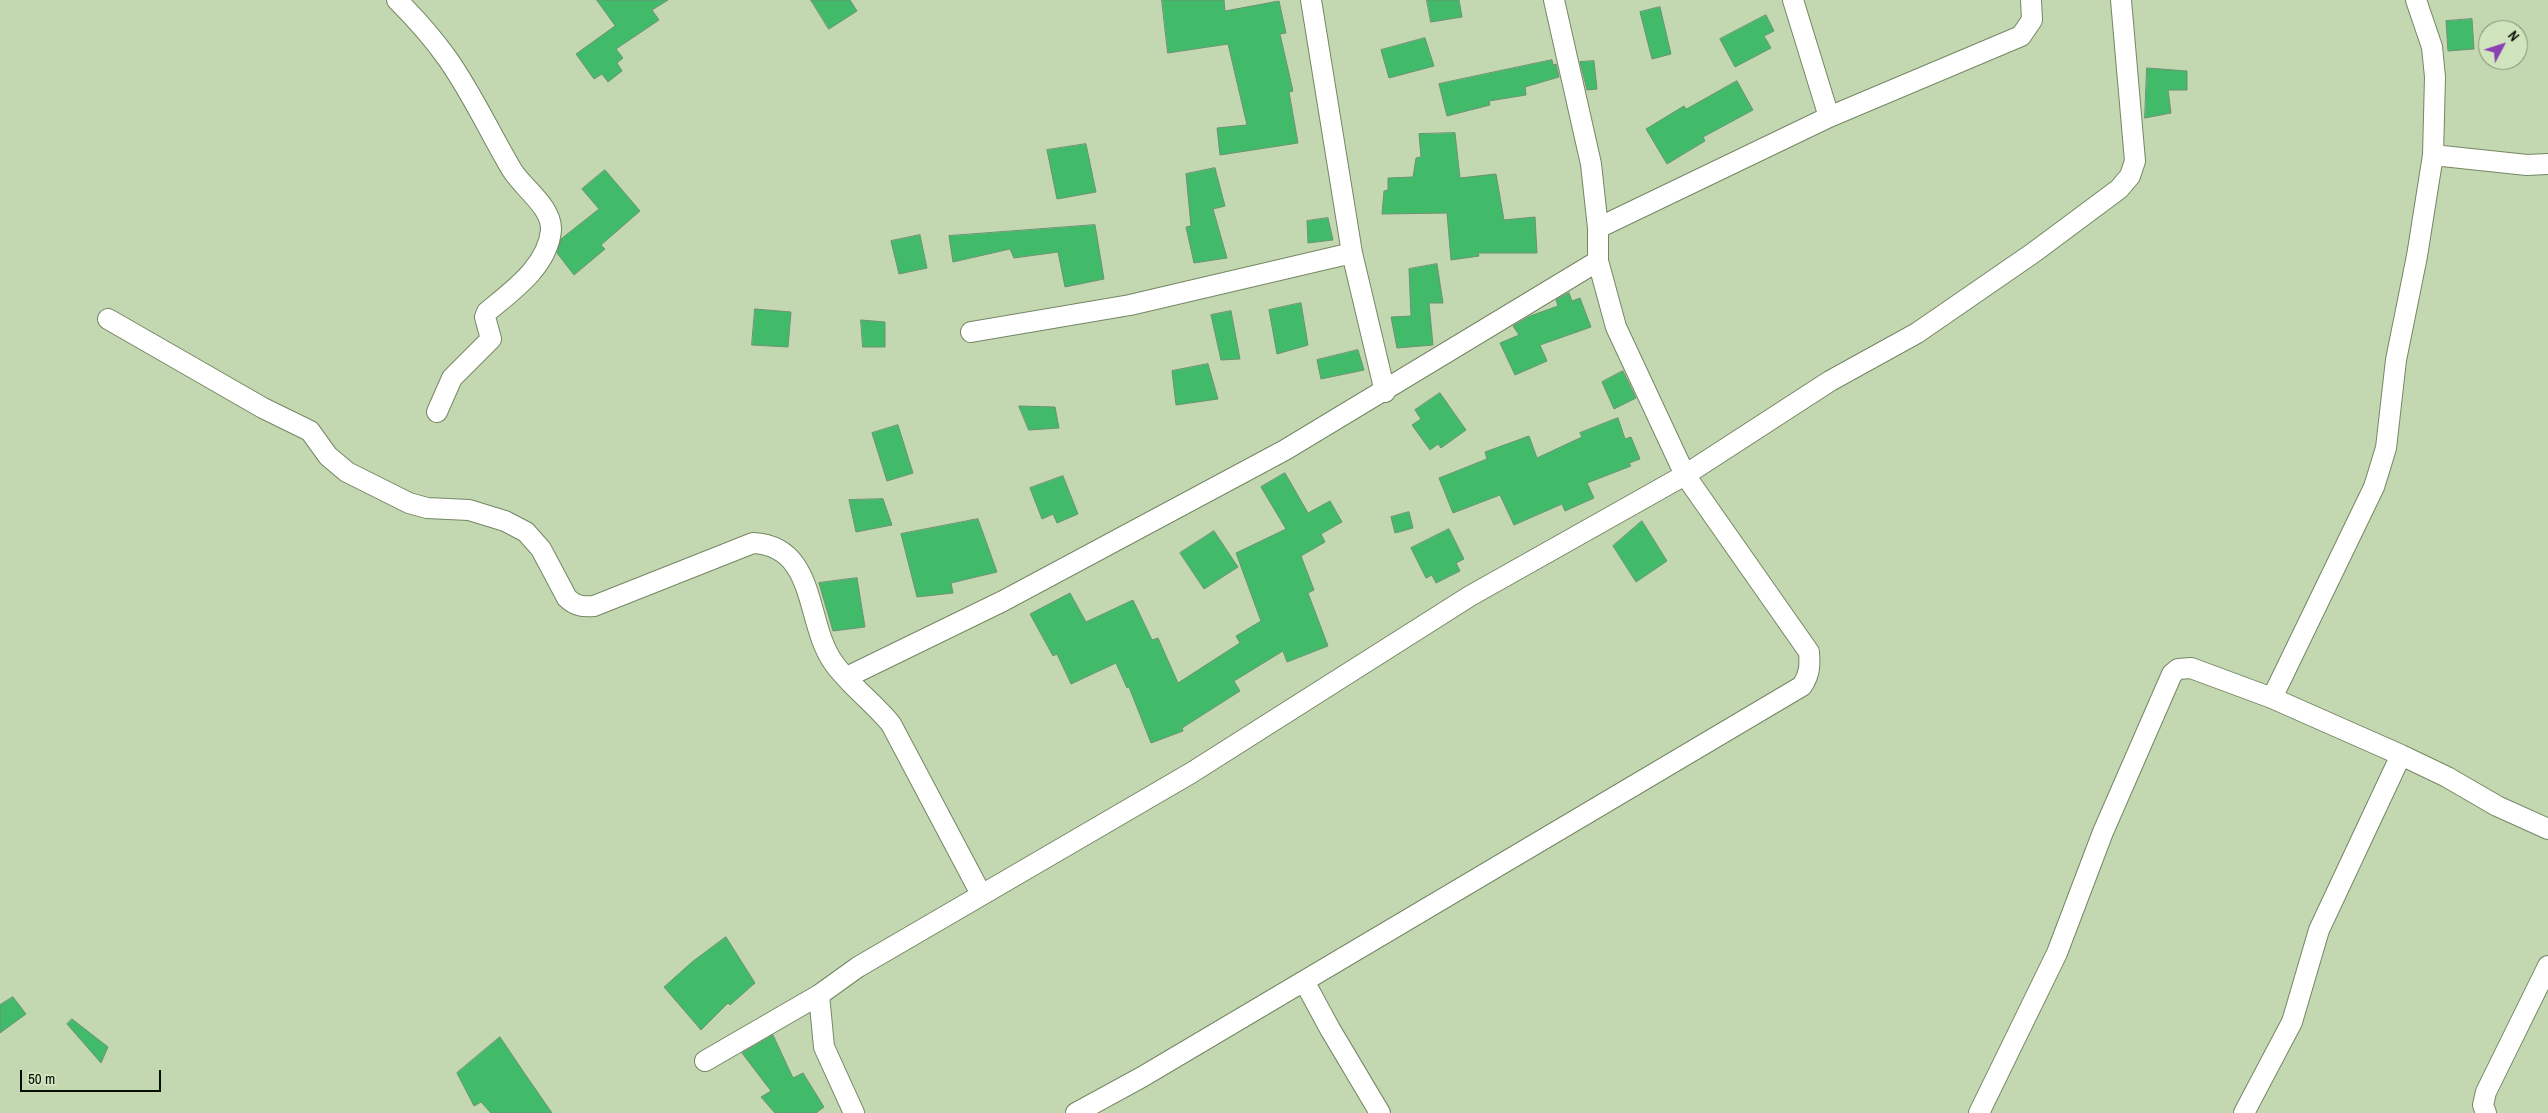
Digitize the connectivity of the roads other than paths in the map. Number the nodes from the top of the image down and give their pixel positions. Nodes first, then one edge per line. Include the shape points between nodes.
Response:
1 (397, 0) edge
2 (1312, 0) edge
3 (1554, 0) edge
4 (1793, 0) edge
5 (2031, 0) edge
6 (2122, 0) edge
7 (2416, 0) edge
8 (1829, 117) junction
9 (2433, 155) junction
10 (2548, 164) edge
11 (1598, 228) junction
12 (1352, 254) junction
13 (1598, 261) junction
14 (108, 319) dead end
15 (971, 332) dead end
16 (1384, 392) junction
17 (437, 412) dead end
18 (1686, 475) junction
19 (847, 677) junction
20 (2272, 698) junction
21 (2401, 755) junction
22 (2548, 829) edge
23 (981, 894) junction
24 (2548, 966) edge
25 (1304, 981) junction
26 (819, 995) junction
27 (705, 1062) dead end
28 (854, 1113) edge
29 (1076, 1113) edge
30 (1380, 1113) edge
31 (1979, 1113) edge
32 (2244, 1113) edge
33 (2486, 1113) edge

1 - 17 street via 447,58 513,170 548,216 551,228 537,266 487,312 485,317 490,338 452,378
2 - 12 street
3 - 11 street via 1591,164
4 - 8 street
5 - 8 street via 2032,20 2021,36
6 - 18 street via 2135,161 2130,176 2119,189 1917,333 1830,382
7 - 9 street via 2432,47 2435,70
8 - 11 street
9 - 10 street via 2527,165
9 - 20 street via 2396,360 2382,466
11 - 13 street
12 - 15 street via 1130,305
12 - 16 street
13 - 16 street
13 - 18 street via 1616,327
14 - 19 street via 310,432 328,456 356,477 408,503 427,508 468,510 505,520 526,532 541,548 567,598 584,607 594,606 753,543 777,547 790,557 801,574 823,644
16 - 19 street via 1285,450 1003,601
18 - 23 street via 1470,596 1191,773
18 - 25 street via 1809,652 1810,669 1802,686
19 - 23 street via 891,724
20 - 21 street
20 - 31 street via 2190,668 2178,669 2172,674 2103,832 2057,954
21 - 22 street
21 - 32 street via 2319,930 2292,1022
23 - 26 street via 858,967
24 - 33 street via 2486,1092 2483,1105
25 - 29 street
25 - 30 street
26 - 27 street
26 - 28 street via 824,1047

